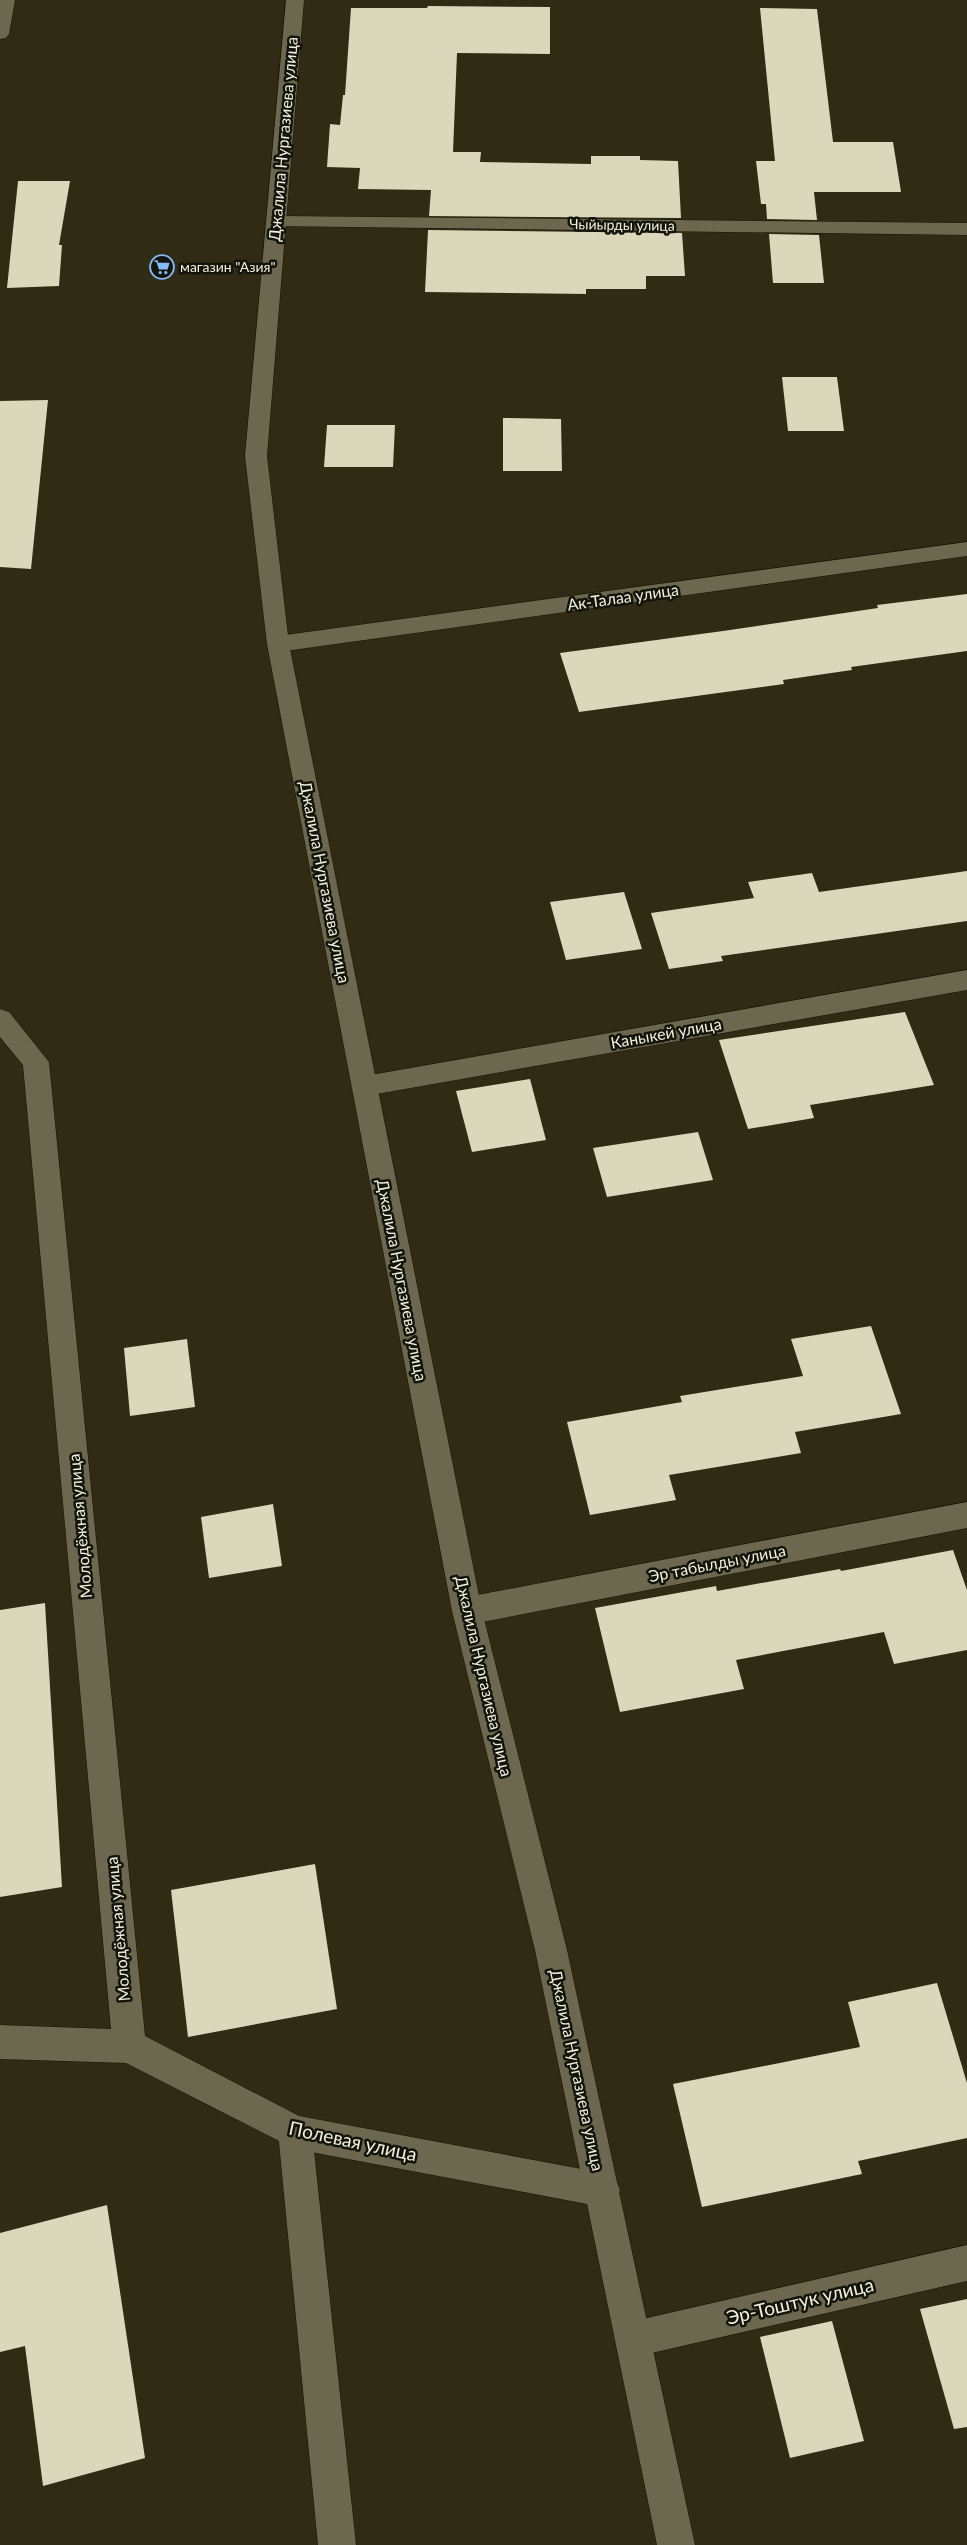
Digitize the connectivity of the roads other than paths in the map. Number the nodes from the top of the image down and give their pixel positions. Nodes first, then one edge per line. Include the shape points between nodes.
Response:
1 (6, 0) edge
2 (295, 0) edge
3 (0, 34) edge
4 (277, 222) junction
5 (967, 229) edge
6 (967, 549) edge
7 (278, 644) junction
8 (967, 980) edge
9 (0, 1019) edge
10 (365, 1086) junction
11 (967, 1515) edge
12 (467, 1611) junction
13 (0, 2042) edge
14 (129, 2046) junction
15 (295, 2132) junction
16 (603, 2190) junction
17 (967, 2263) edge
18 (634, 2339) junction
19 (337, 2545) edge
20 (676, 2545) edge

1 - 3 street
2 - 4 street, Джалила Нургазиева улица
4 - 5 street, Чыйырды улица
4 - 7 street, Джалила Нургазиева улица via 256,456
6 - 7 street, Ак-Талаа улица
7 - 10 street, Джалила Нургазиева улица
8 - 10 street, Каныкей улица
9 - 14 street, Молодёжная улица via 36,1062
10 - 12 street, Джалила Нургазиева улица
11 - 12 street, Эр табылды улица
12 - 16 street, Джалила Нургазиева улица via 551,1950
13 - 14 street, Полевая улица
14 - 15 street, Полевая улица
15 - 16 street, Полевая улица
15 - 19 street
16 - 18 street, Джалила Нургазиева улица
17 - 18 street, Эр-Тоштук улица
18 - 20 street, Джалила Нургазиева улица

